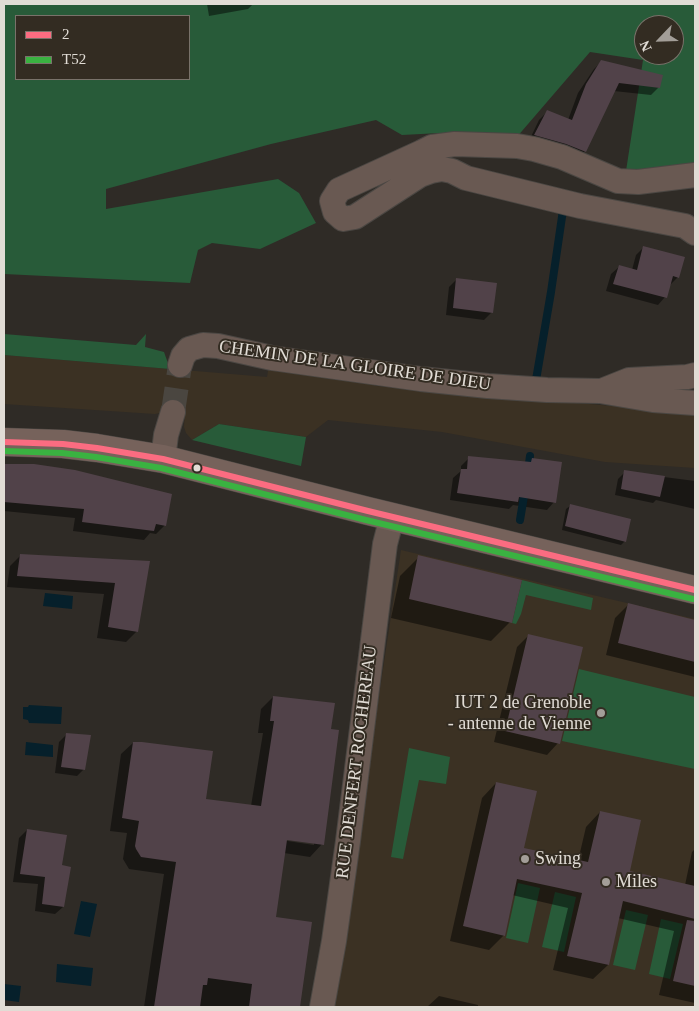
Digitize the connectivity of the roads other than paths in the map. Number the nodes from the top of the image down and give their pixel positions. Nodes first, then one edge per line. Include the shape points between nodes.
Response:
1 (695, 175) edge
2 (695, 233) edge
3 (180, 365) tunnel mouth
4 (695, 375) edge
5 (600, 391) junction
6 (695, 403) edge
7 (173, 412) tunnel mouth
8 (4, 442) edge
9 (163, 459) junction
10 (392, 517) junction
11 (695, 590) edge
12 (322, 1007) edge

1 - 2 street via 638,182 618,181 534,149 455,144 432,148 339,190 332,201 335,212 343,219 355,217 420,175 442,169 580,206 685,226
3 - 5 street, CHEMIN DE LA GLOIRE DE DIEU via 189,349 203,345 421,379 547,390
4 - 5 street, CHEMIN DE LA GLOIRE DE DIEU via 629,380
5 - 6 street, CHEMIN DE LA GLOIRE DE DIEU
7 - 9 street
8 - 9 main road via 63,444
9 - 10 main road
10 - 11 main road
10 - 12 street, RUE DENFERT ROCHEREAU via 385,544 348,841

